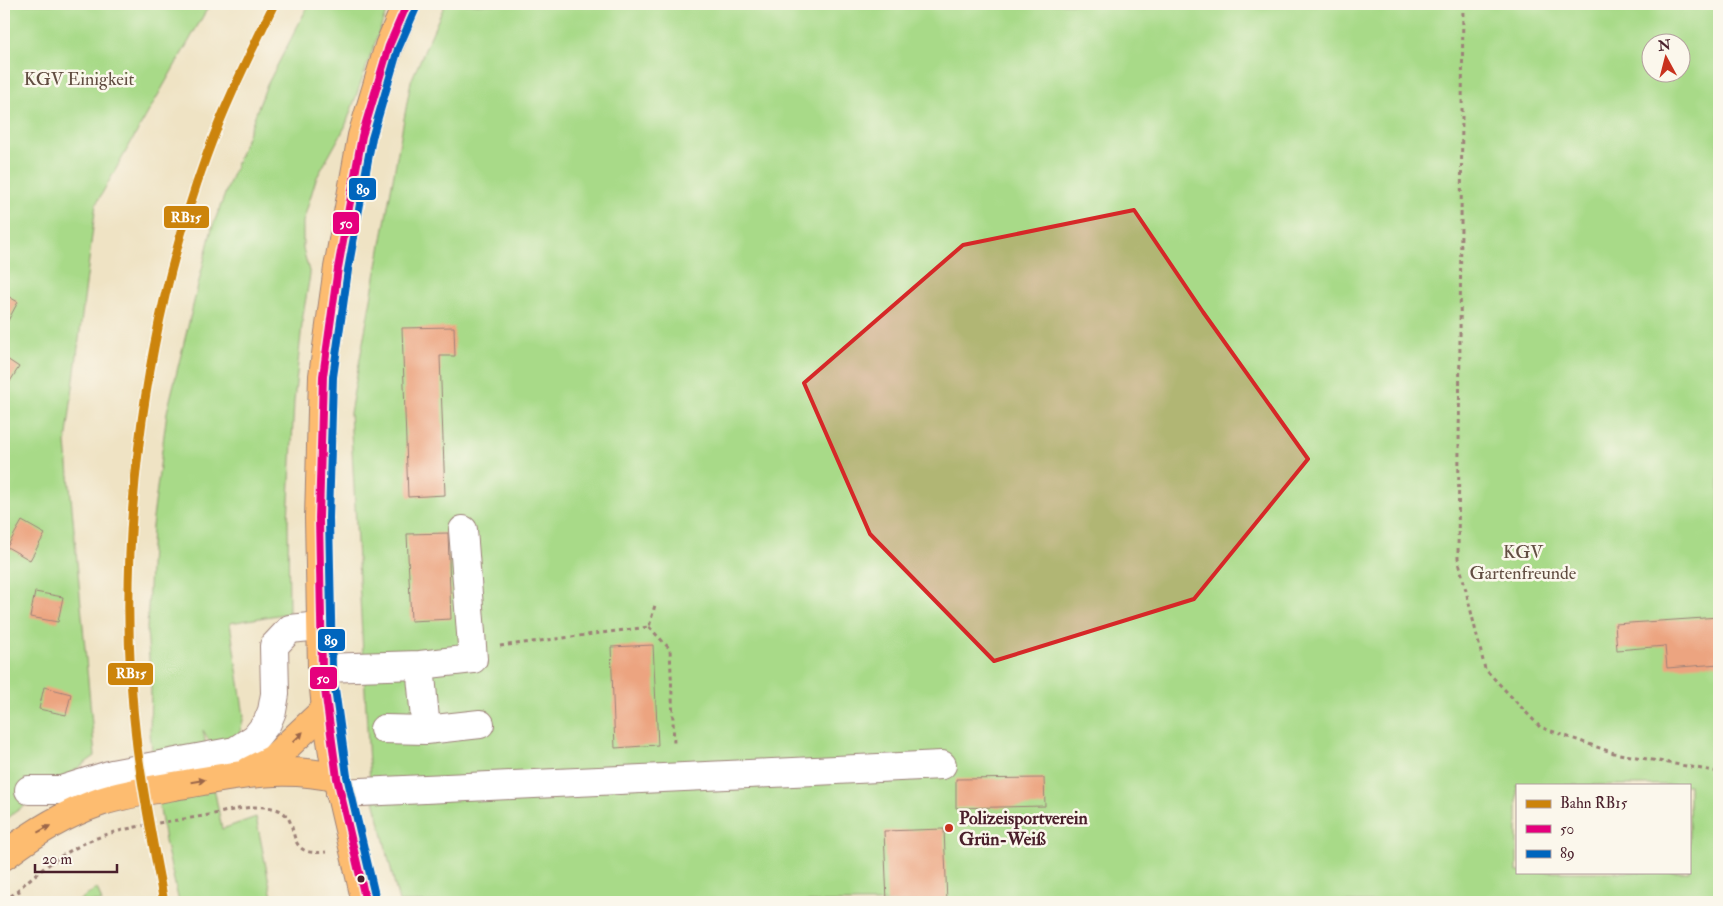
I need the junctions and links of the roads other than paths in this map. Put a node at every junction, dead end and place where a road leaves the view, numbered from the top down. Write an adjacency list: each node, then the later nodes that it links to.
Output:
1 (407, 4): 3 (main road)
2 (463, 530): 4 (lane)
3 (320, 626): 5 (main road); 13 (lane)
4 (420, 664): 5 (lane); 9 (lane)
5 (322, 668): 6 (main road)
6 (326, 709): 11 (main road, one-way to 6); 12 (main road)
7 (480, 724): 9 (lane)
8 (384, 729): 9 (lane)
9 (426, 730)
10 (942, 765): 12 (lane)
11 (243, 774): 12 (main road); 14 (main road, one-way to 11)
12 (338, 785): 15 (main road)
13 (29, 790)
14 (4, 856)
15 (366, 902)

